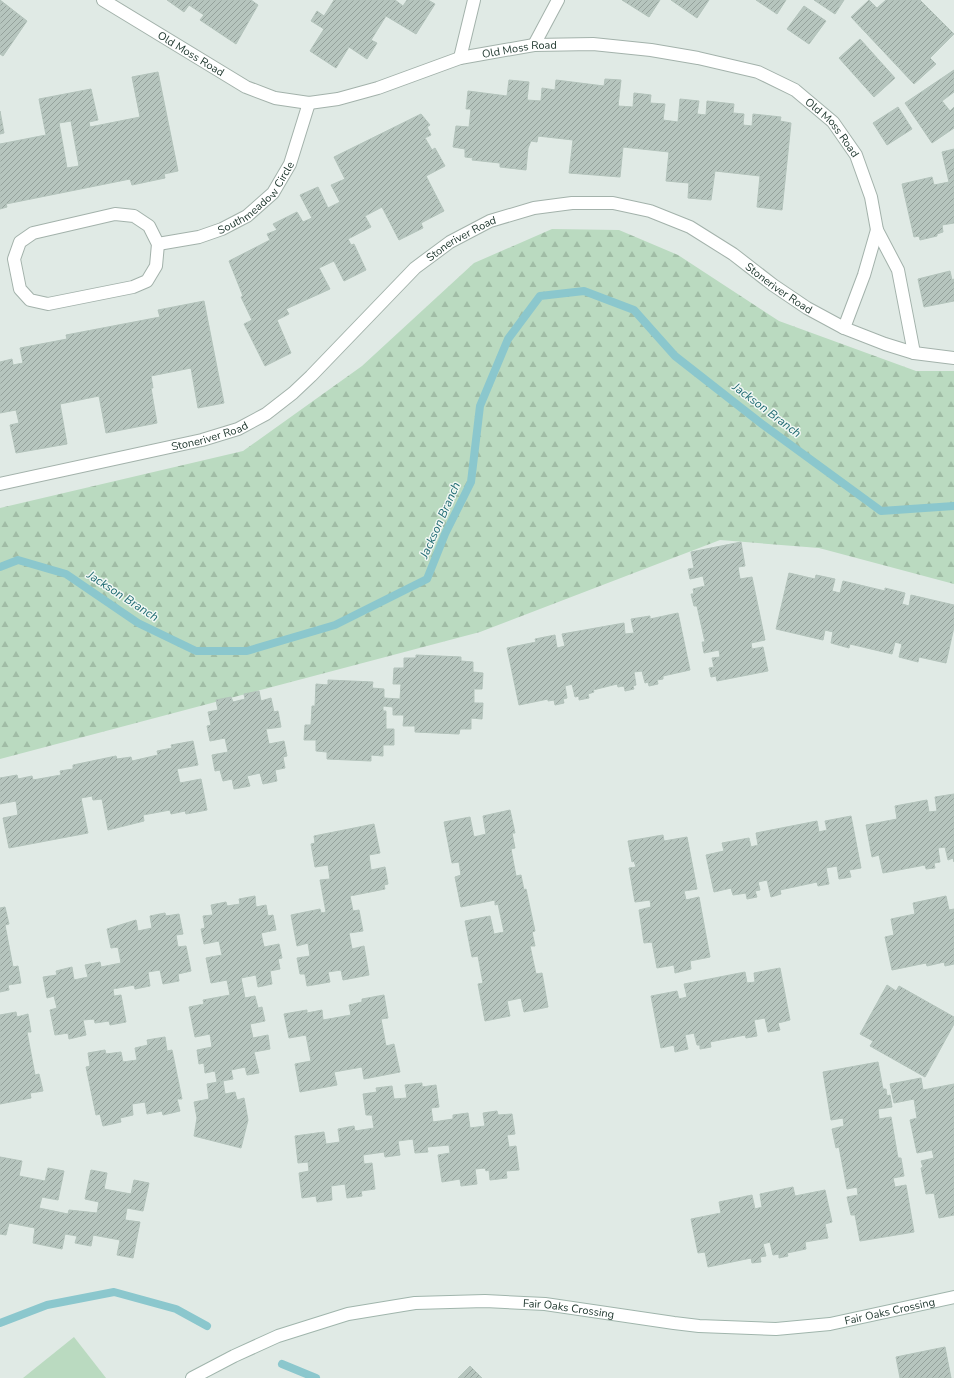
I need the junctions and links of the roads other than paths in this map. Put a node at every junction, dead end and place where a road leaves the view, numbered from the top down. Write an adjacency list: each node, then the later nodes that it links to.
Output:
1 (103, 0): 6 (street, Old Moss Road)
2 (474, 0): 5 (street)
3 (558, 0): 4 (street)
4 (534, 45): 5 (street, Old Moss Road); 7 (street, Old Moss Road)
5 (460, 58): 6 (street, Old Moss Road)
6 (309, 103): 8 (street, Southmeadow Circle)
7 (877, 230): 9 (street, Old Moss Road); 10 (street, Old Moss Road)
8 (158, 244): 8 (street)
9 (844, 328): 10 (street, Stoneriver Road); 12 (street, Stoneriver Road)
10 (914, 353): 11 (street, Stoneriver Road)
11 (954, 358)
12 (0, 484)
13 (954, 1297): 14 (street, Fair Oaks Crossing)
14 (192, 1378)

